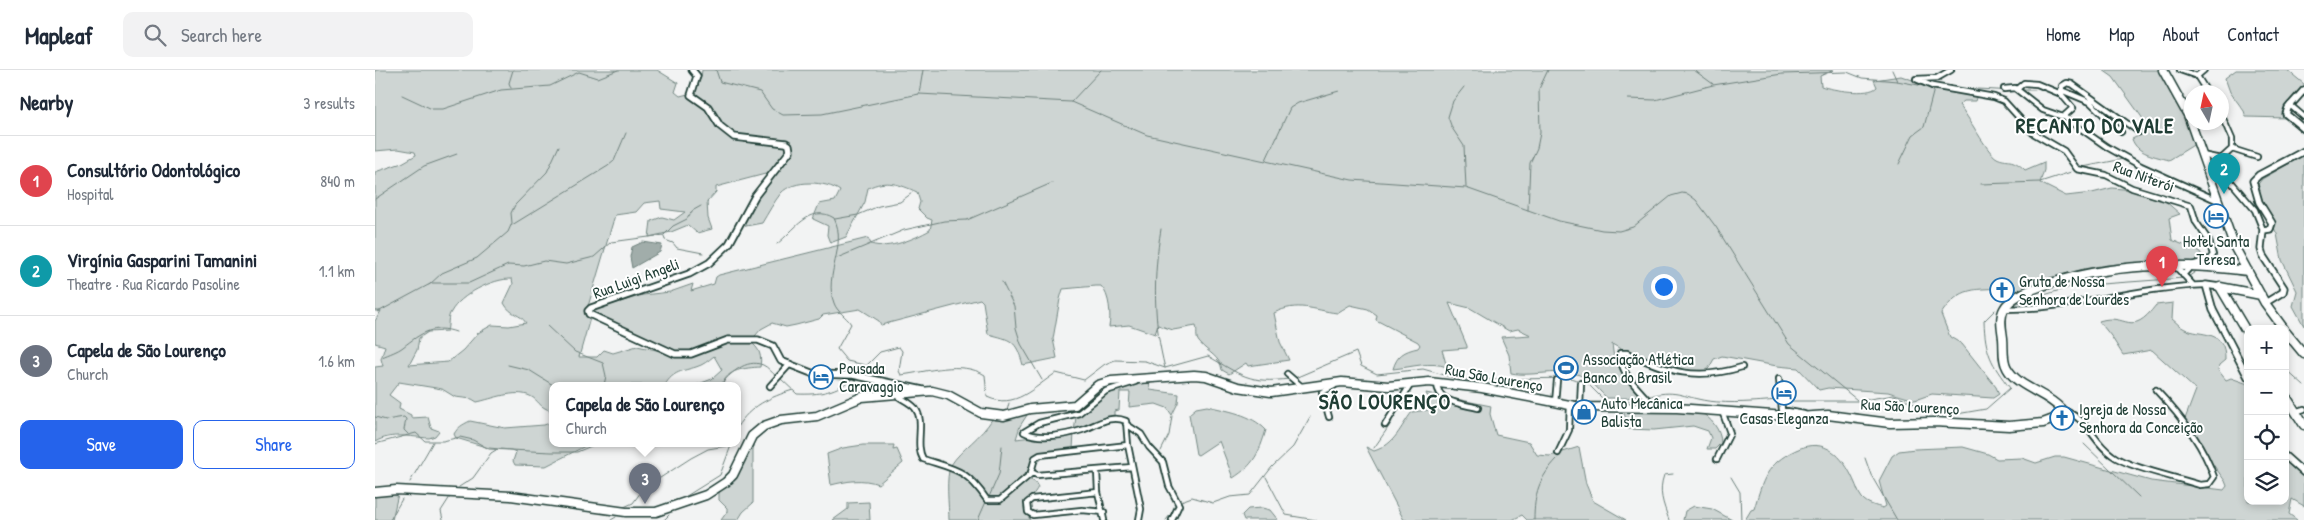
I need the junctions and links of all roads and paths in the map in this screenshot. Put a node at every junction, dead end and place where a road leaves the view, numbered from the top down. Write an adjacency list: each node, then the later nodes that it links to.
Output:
1 (692, 70): 42 (street, Rua Luigi Angeli)
2 (1951, 70): 29 (street, Rua Niterói)
3 (2163, 70): 12 (main road)
4 (2180, 70): 6 (street)
5 (2204, 70): 6 (street)
6 (2197, 76): 7 (street)
7 (2203, 85)
8 (2004, 89): 9 (street)
9 (2017, 89): 11 (street); 14 (street)
10 (2304, 90): 13 (street)
11 (2061, 92): 14 (street); 19 (street); 20 (street)
12 (2184, 105)
13 (2290, 105): 15 (street); 16 (street)
14 (2064, 117): 26 (street)
15 (2304, 117)
16 (2304, 129)
17 (2194, 130): 23 (main road)
18 (2228, 130): 21 (street)
19 (2121, 132)
20 (2139, 132)
21 (2232, 149): 24 (street); 25 (street)
22 (2304, 151): 27 (street)
23 (2202, 155): 25 (street); 26 (main road); 30 (main road)
24 (2257, 157)
25 (2211, 158): 27 (street)
26 (2214, 199): 30 (main road)
27 (2263, 230): 36 (street)
28 (2173, 264): 29 (main road); 31 (street); 37 (main road)
29 (2192, 265): 30 (main road); 31 (street)
30 (2248, 271): 35 (main road)
31 (2185, 277): 32 (street)
32 (2192, 284): 33 (street); 37 (street)
33 (2206, 285): 34 (street); 44 (street)
34 (2220, 287): 35 (main road); 39 (main road)
35 (2261, 295): 36 (main road)
36 (2265, 304): 38 (main road)
37 (2003, 309): 64 (main road)
38 (2281, 325)
39 (2244, 327)
40 (2289, 335): 41 (main road)
41 (2304, 354)
42 (790, 364): 53 (street); 55 (street, Rua Luigi Angeli)
43 (1742, 367): 63 (street)
44 (2245, 370)
45 (1291, 377): 54 (street)
46 (1148, 378): 54 (main road, Rua São Lourenço); 55 (main road, Rua São Lourenço); 69 (street)
47 (1779, 379): 67 (street)
48 (1557, 380): 59 (street)
49 (1342, 382): 50 (main road, Rua São Lourenço); 54 (main road, Rua São Lourenço); 68 (street)
50 (1412, 382): 51 (main road, Rua São Lourenço); 70 (street)
51 (1437, 383): 59 (main road, Rua São Lourenço); 62 (street)
52 (1581, 383): 61 (street)
53 (770, 386)
54 (1303, 388)
55 (923, 390): 57 (main road, Rua São Lourenço)
56 (2156, 390): 64 (street)
57 (894, 393): 78 (street); 80 (main road, Rua São Lourenço)
58 (2289, 399): 66 (main road)
59 (1555, 403): 60 (main road, Rua São Lourenço)
60 (1570, 406): 61 (main road, Rua São Lourenço); 73 (street)
61 (1580, 407): 63 (main road, Rua São Lourenço)
62 (1478, 408)
63 (1655, 408): 65 (main road, Rua São Lourenço)
64 (2061, 409): 67 (main road, Rua São Lourenço)
65 (1722, 411): 67 (main road, Rua São Lourenço); 74 (street)
66 (2300, 411): 71 (main road)
67 (1819, 415)
68 (1329, 417)
69 (1127, 424): 72 (street); 85 (street)
70 (1385, 425)
71 (2304, 425)
72 (1128, 445): 76 (street); 78 (street)
73 (1558, 453)
74 (1717, 459)
75 (2289, 460): 79 (street)
76 (1133, 467): 77 (street); 84 (street)
77 (1097, 471): 78 (street); 81 (street)
78 (1032, 473)
79 (2304, 473)
80 (375, 492)
81 (1098, 492): 82 (street); 82 (street)
82 (1104, 512): 83 (street)
83 (1104, 520)
84 (1139, 520)
85 (1172, 520)

